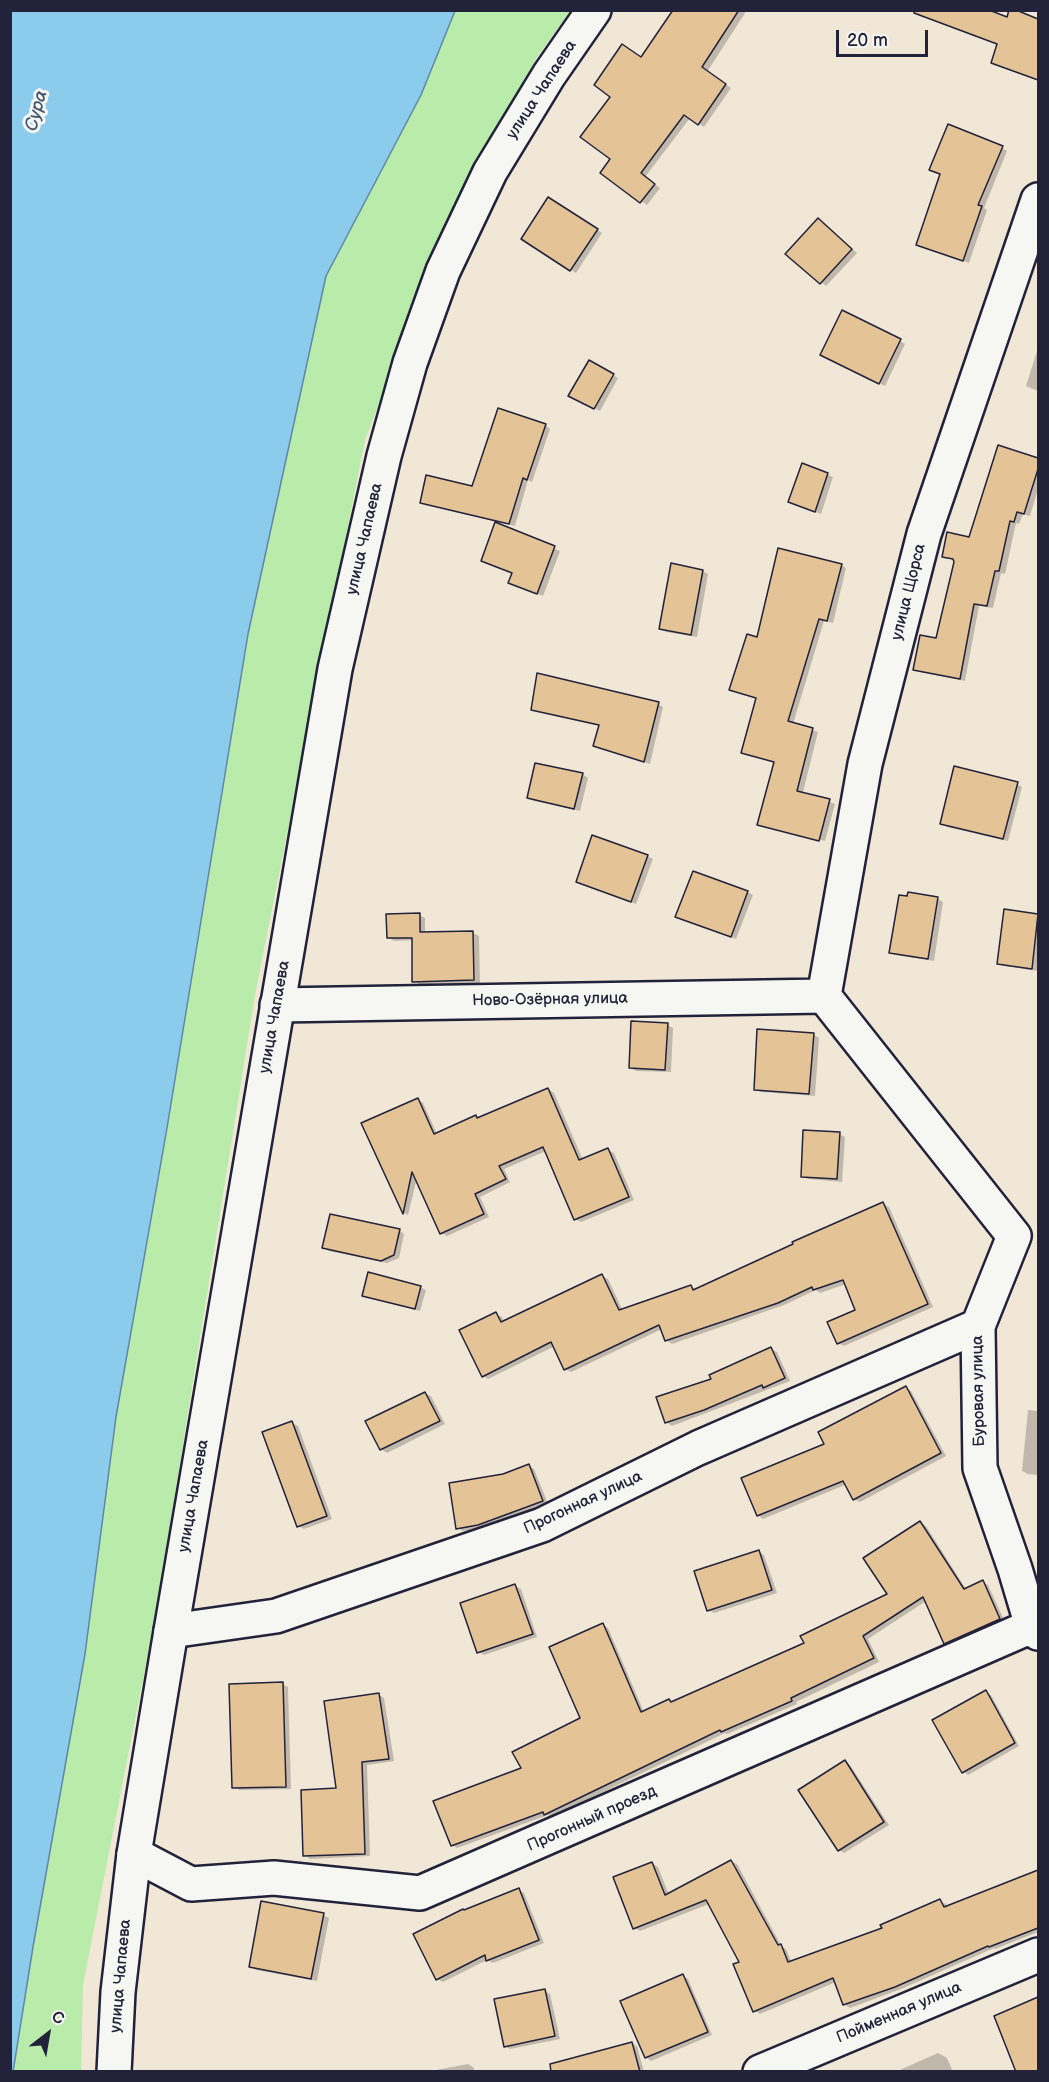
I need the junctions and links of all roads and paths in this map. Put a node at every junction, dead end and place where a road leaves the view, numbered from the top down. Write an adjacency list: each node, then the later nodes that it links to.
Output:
1 (594, 10): 4 (street, улица Чапаева)
2 (1038, 200): 3 (street, улица Щорса)
3 (824, 996): 4 (street, Ново-Озёрная улица); 5 (street, Буровая улица)
4 (277, 1005): 8 (street, улица Чапаева)
5 (1026, 1231): 6 (street, Буровая улица)
6 (978, 1326): 7 (street, Буровая улица); 8 (street, Прогонная улица)
7 (1035, 1630): 9 (street, Прогонный проезд)
8 (171, 1631): 9 (street, улица Чапаева)
9 (134, 1854): 11 (street, улица Чапаева)
10 (1038, 1955): 12 (street, Пойменная улица)
11 (114, 2072)
12 (760, 2072)

